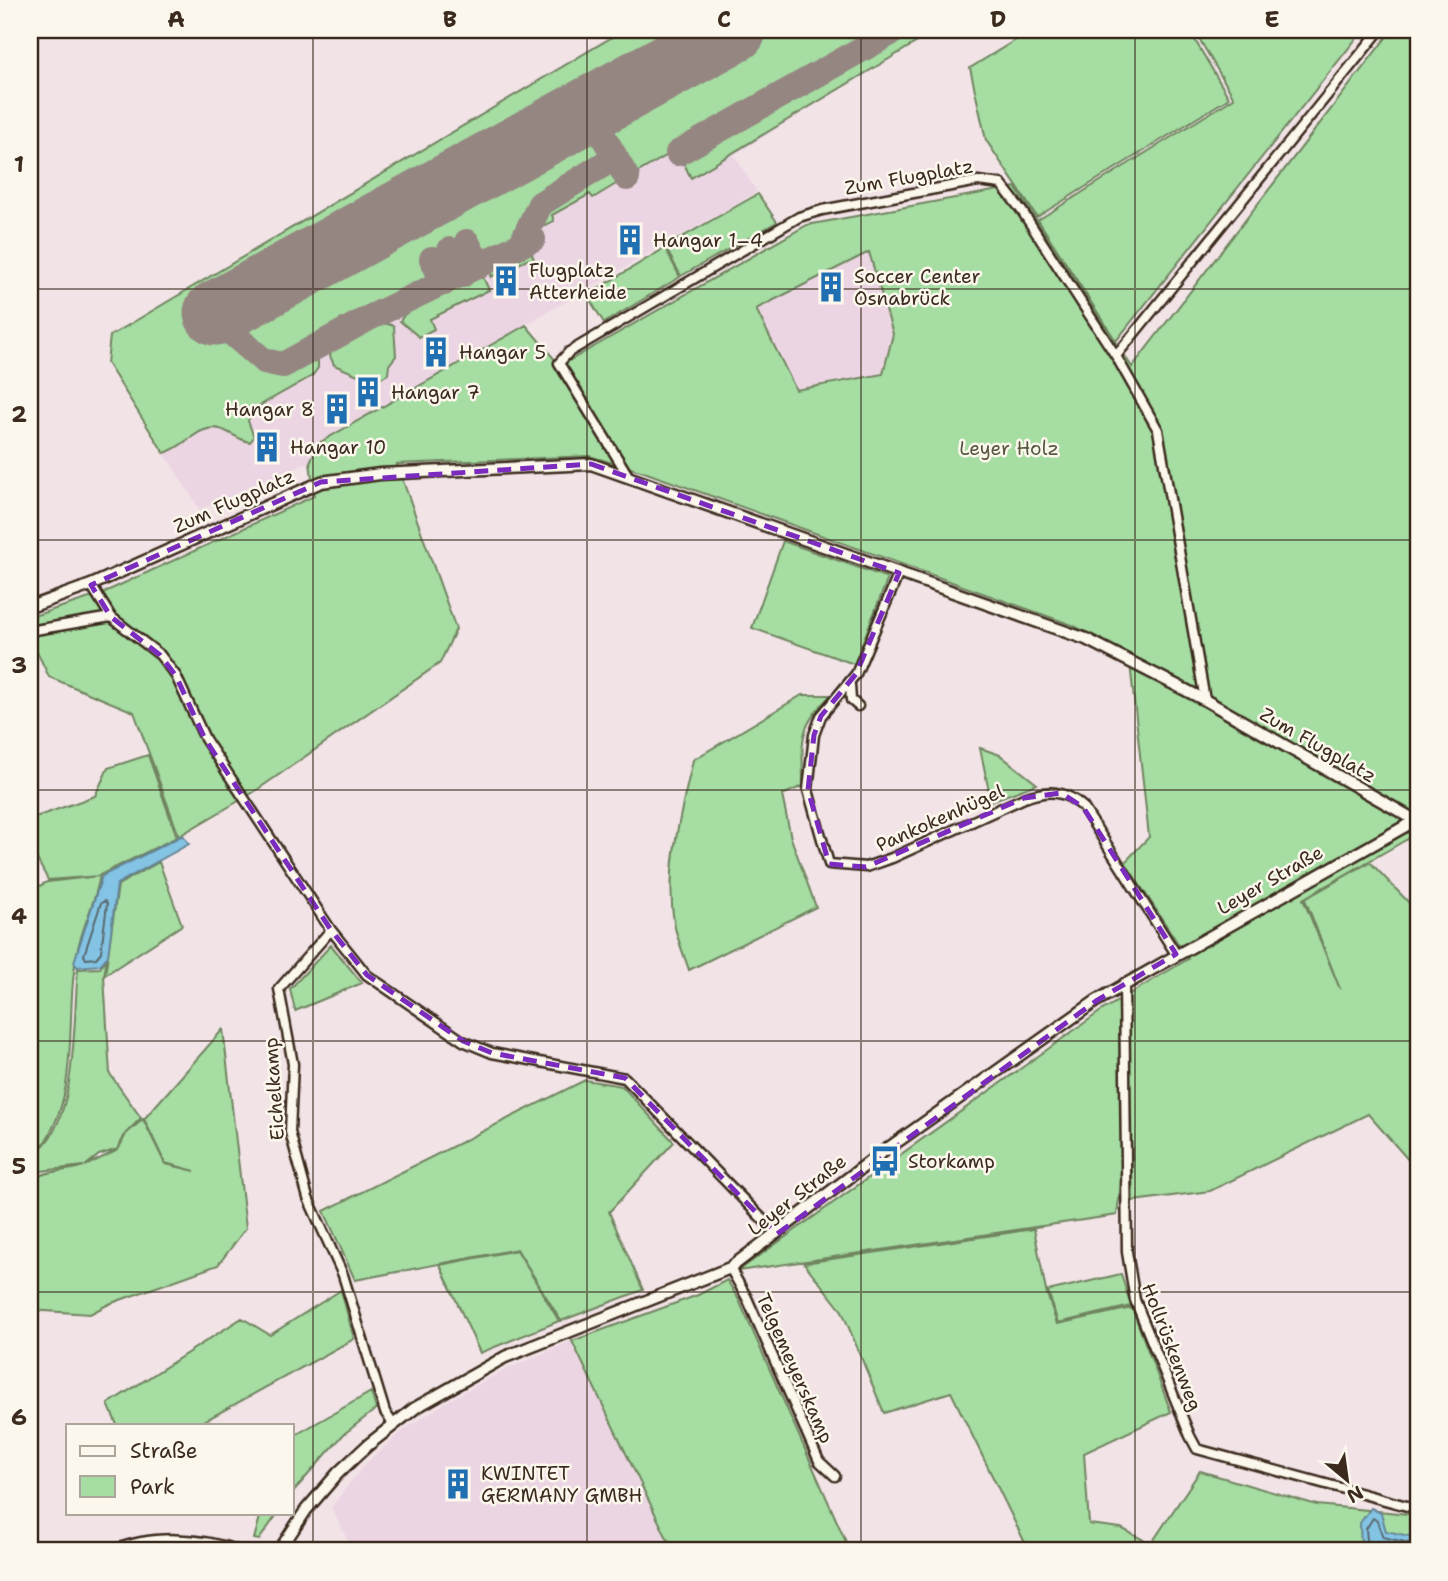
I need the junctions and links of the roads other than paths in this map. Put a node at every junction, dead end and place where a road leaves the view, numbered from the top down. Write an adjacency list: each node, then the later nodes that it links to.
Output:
1 (1380, 30): 2 (street)
2 (1116, 356): 3 (street, Zum Flugplatz); 10 (street, Zum Flugplatz)
3 (629, 477): 4 (street, Zum Flugplatz); 5 (street, Zum Flugplatz)
4 (899, 573): 9 (street, Pankokenhügel); 10 (street, Zum Flugplatz)
5 (91, 585): 6 (street, Zum Flugplatz); 7 (street)
6 (30, 607)
7 (111, 617): 8 (street); 13 (street)
8 (30, 627)
9 (851, 682): 11 (street); 14 (street, Pankokenhügel)
10 (1205, 700): 12 (street, Zum Flugplatz)
11 (858, 706)
12 (1417, 820): 14 (street, Leyer Straße)
13 (331, 930): 16 (street); 18 (street, Eichelkamp)
14 (1176, 954): 15 (street, Leyer Straße)
15 (1124, 983): 16 (street, Leyer Straße); 20 (street, Hollrüskenweg)
16 (777, 1234): 17 (street, Leyer Straße)
17 (730, 1268): 18 (street, Leyer Straße); 19 (street, Telgemeyerskamp)
18 (393, 1424): 23 (street, Leyer Straße)
19 (835, 1476)
20 (1418, 1509)
21 (113, 1551): 22 (street)
22 (240, 1551)
23 (279, 1551)

